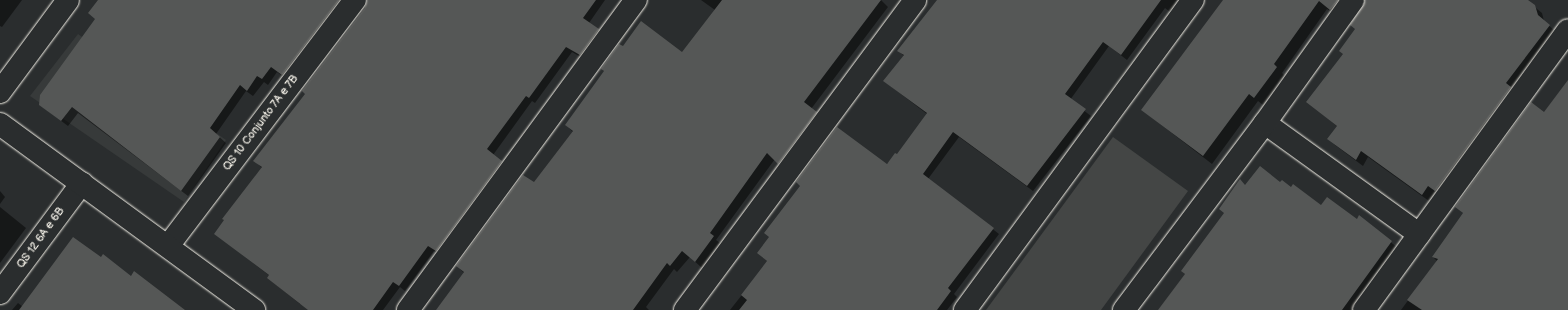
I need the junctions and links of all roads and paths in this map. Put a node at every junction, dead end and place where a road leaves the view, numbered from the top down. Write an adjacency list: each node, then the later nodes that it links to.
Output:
1 (68, 0): 8 (street)
2 (354, 0): 13 (street, QS 10 Conjunto 7A e 7B)
3 (636, 0): 16 (street)
4 (915, 0): 17 (street)
5 (1193, 0): 18 (street)
6 (1353, 0): 9 (street)
7 (1568, 30): 12 (street)
8 (0, 92)
9 (1265, 123): 12 (street); 19 (street)
10 (0, 124): 11 (street)
11 (82, 183): 13 (street); 14 (street, QS 12 6A e 6B)
12 (1419, 234): 20 (street)
13 (168, 246): 15 (street)
14 (0, 293)
15 (254, 310)
16 (408, 310)
17 (685, 310)
18 (965, 310)
19 (1124, 310)
20 (1364, 310)

